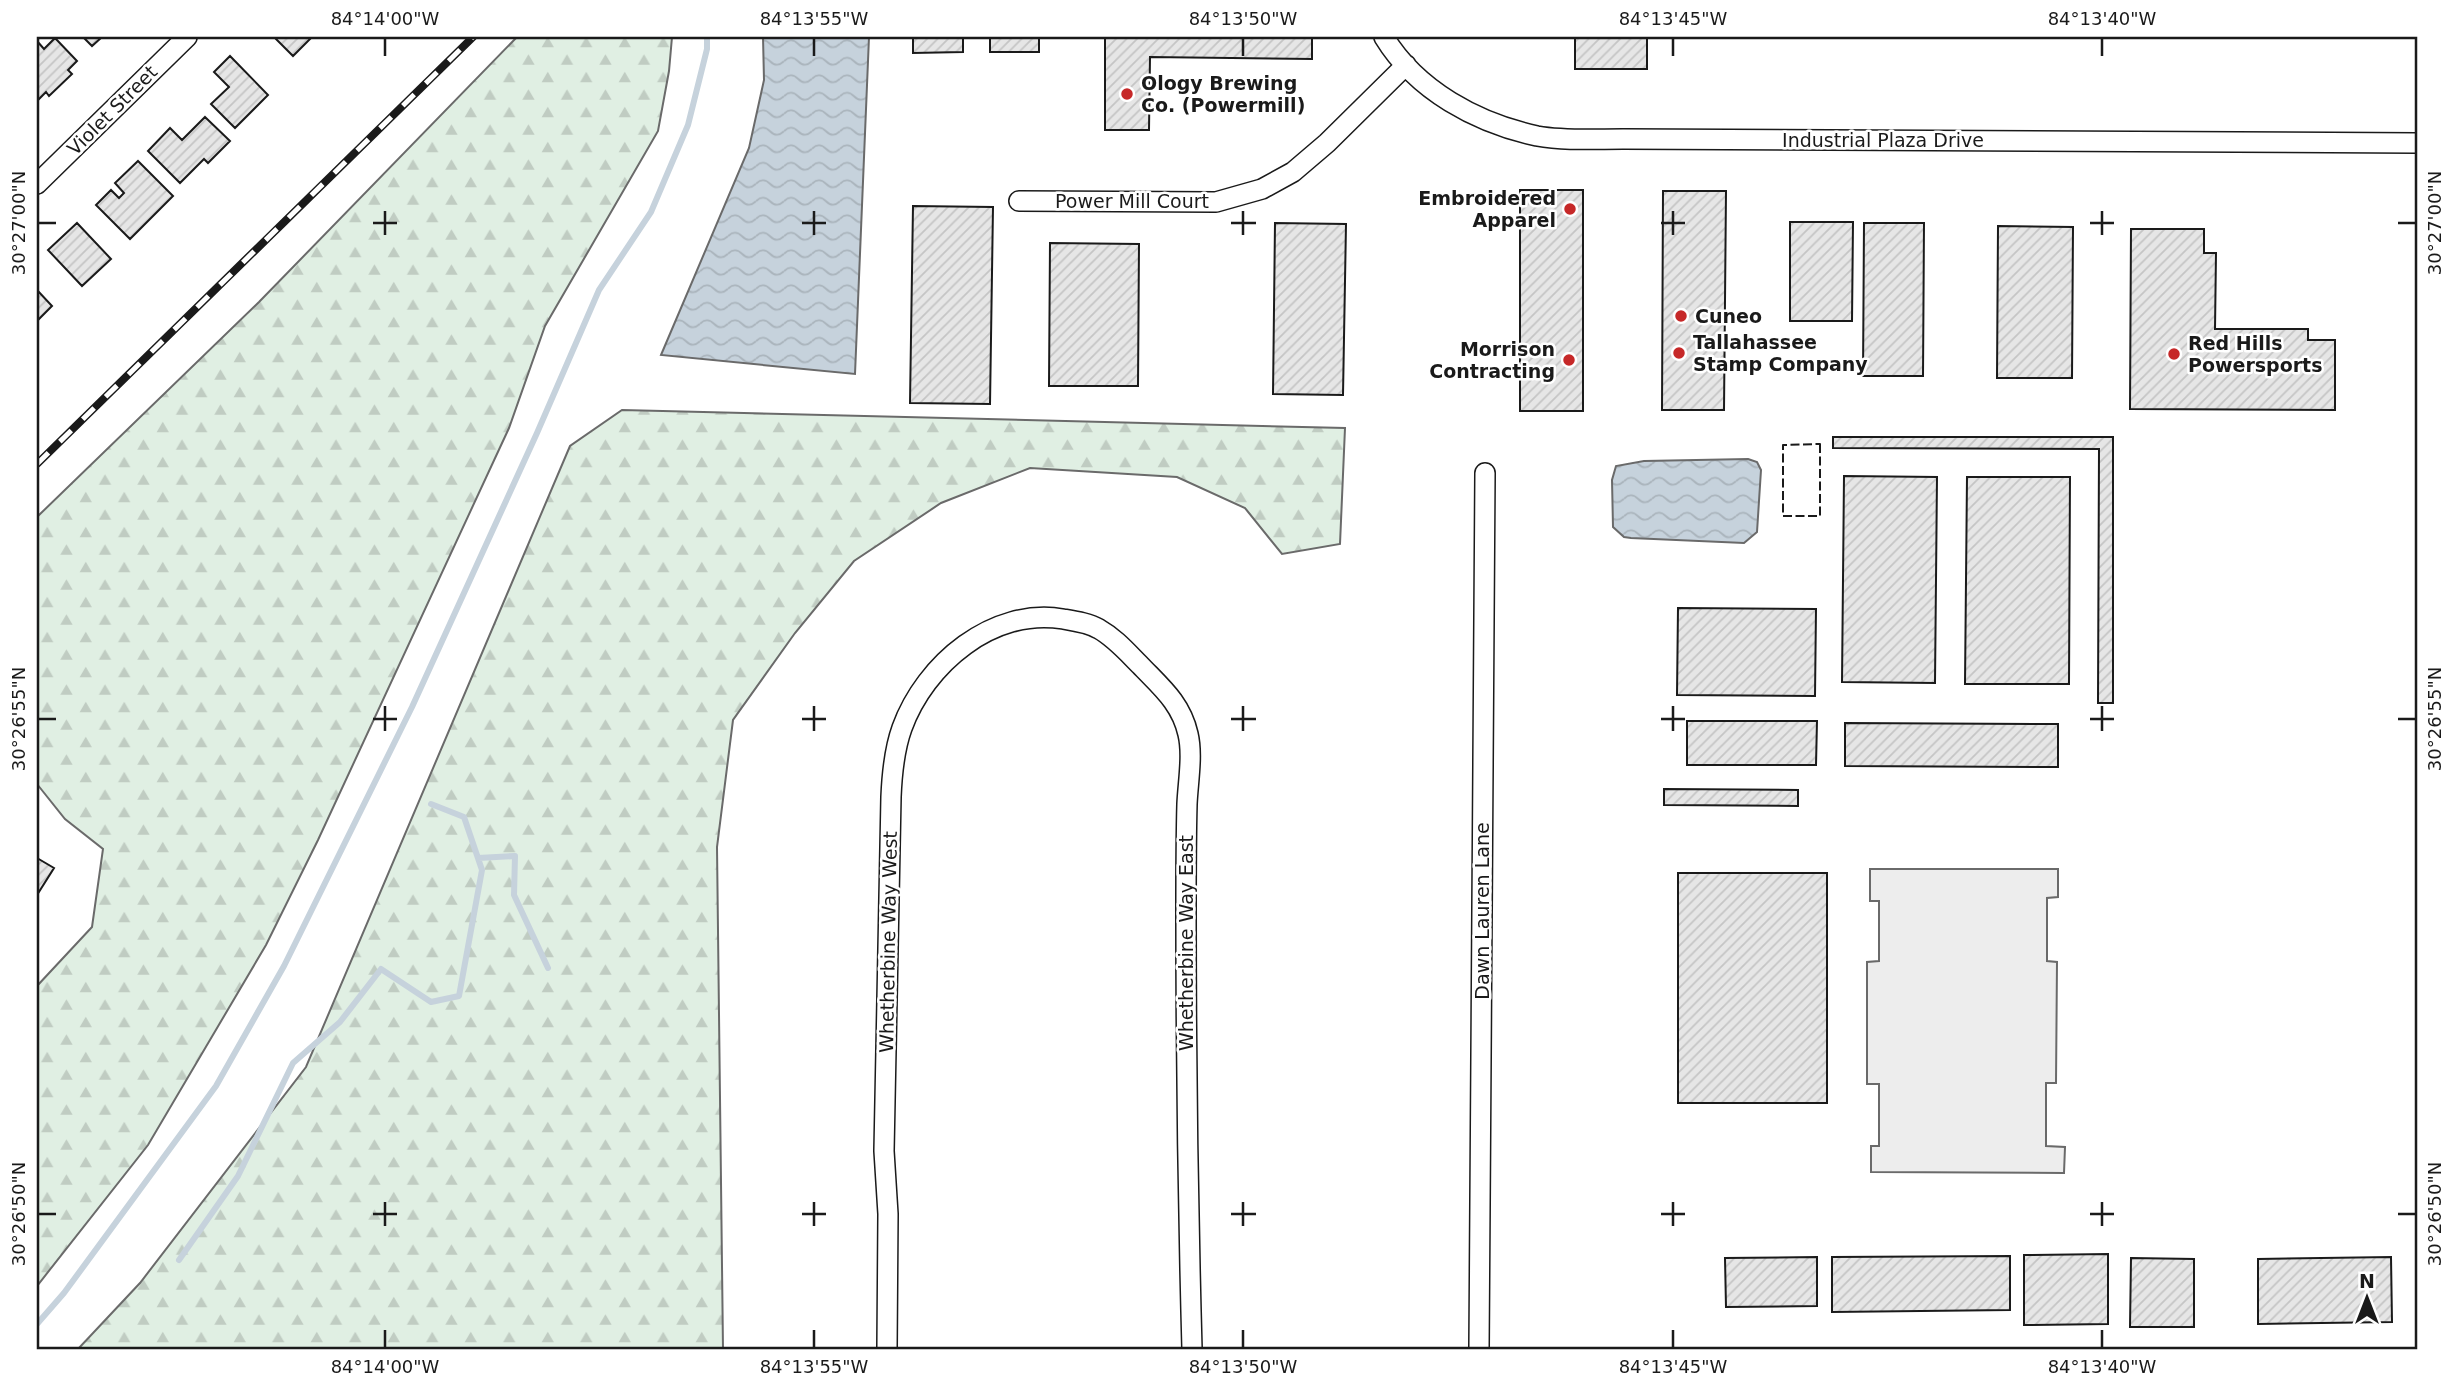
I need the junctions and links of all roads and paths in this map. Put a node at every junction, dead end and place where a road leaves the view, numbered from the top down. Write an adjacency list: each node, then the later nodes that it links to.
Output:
1 (187, 37): 5 (street, Violet Street)
2 (1384, 37): 3 (street, Industrial Plaza Drive)
3 (1406, 65): 4 (street, Industrial Plaza Drive); 6 (street, Power Mill Court)
4 (2417, 143)
5 (37, 184)
6 (1019, 201)
7 (1485, 474): 11 (street, Dawn Lauren Lane)
8 (1045, 616): 9 (street, Whetherbine Way West); 10 (street, Whetherbine Way East)
9 (887, 1349)
10 (1192, 1349)
11 (1479, 1349)

